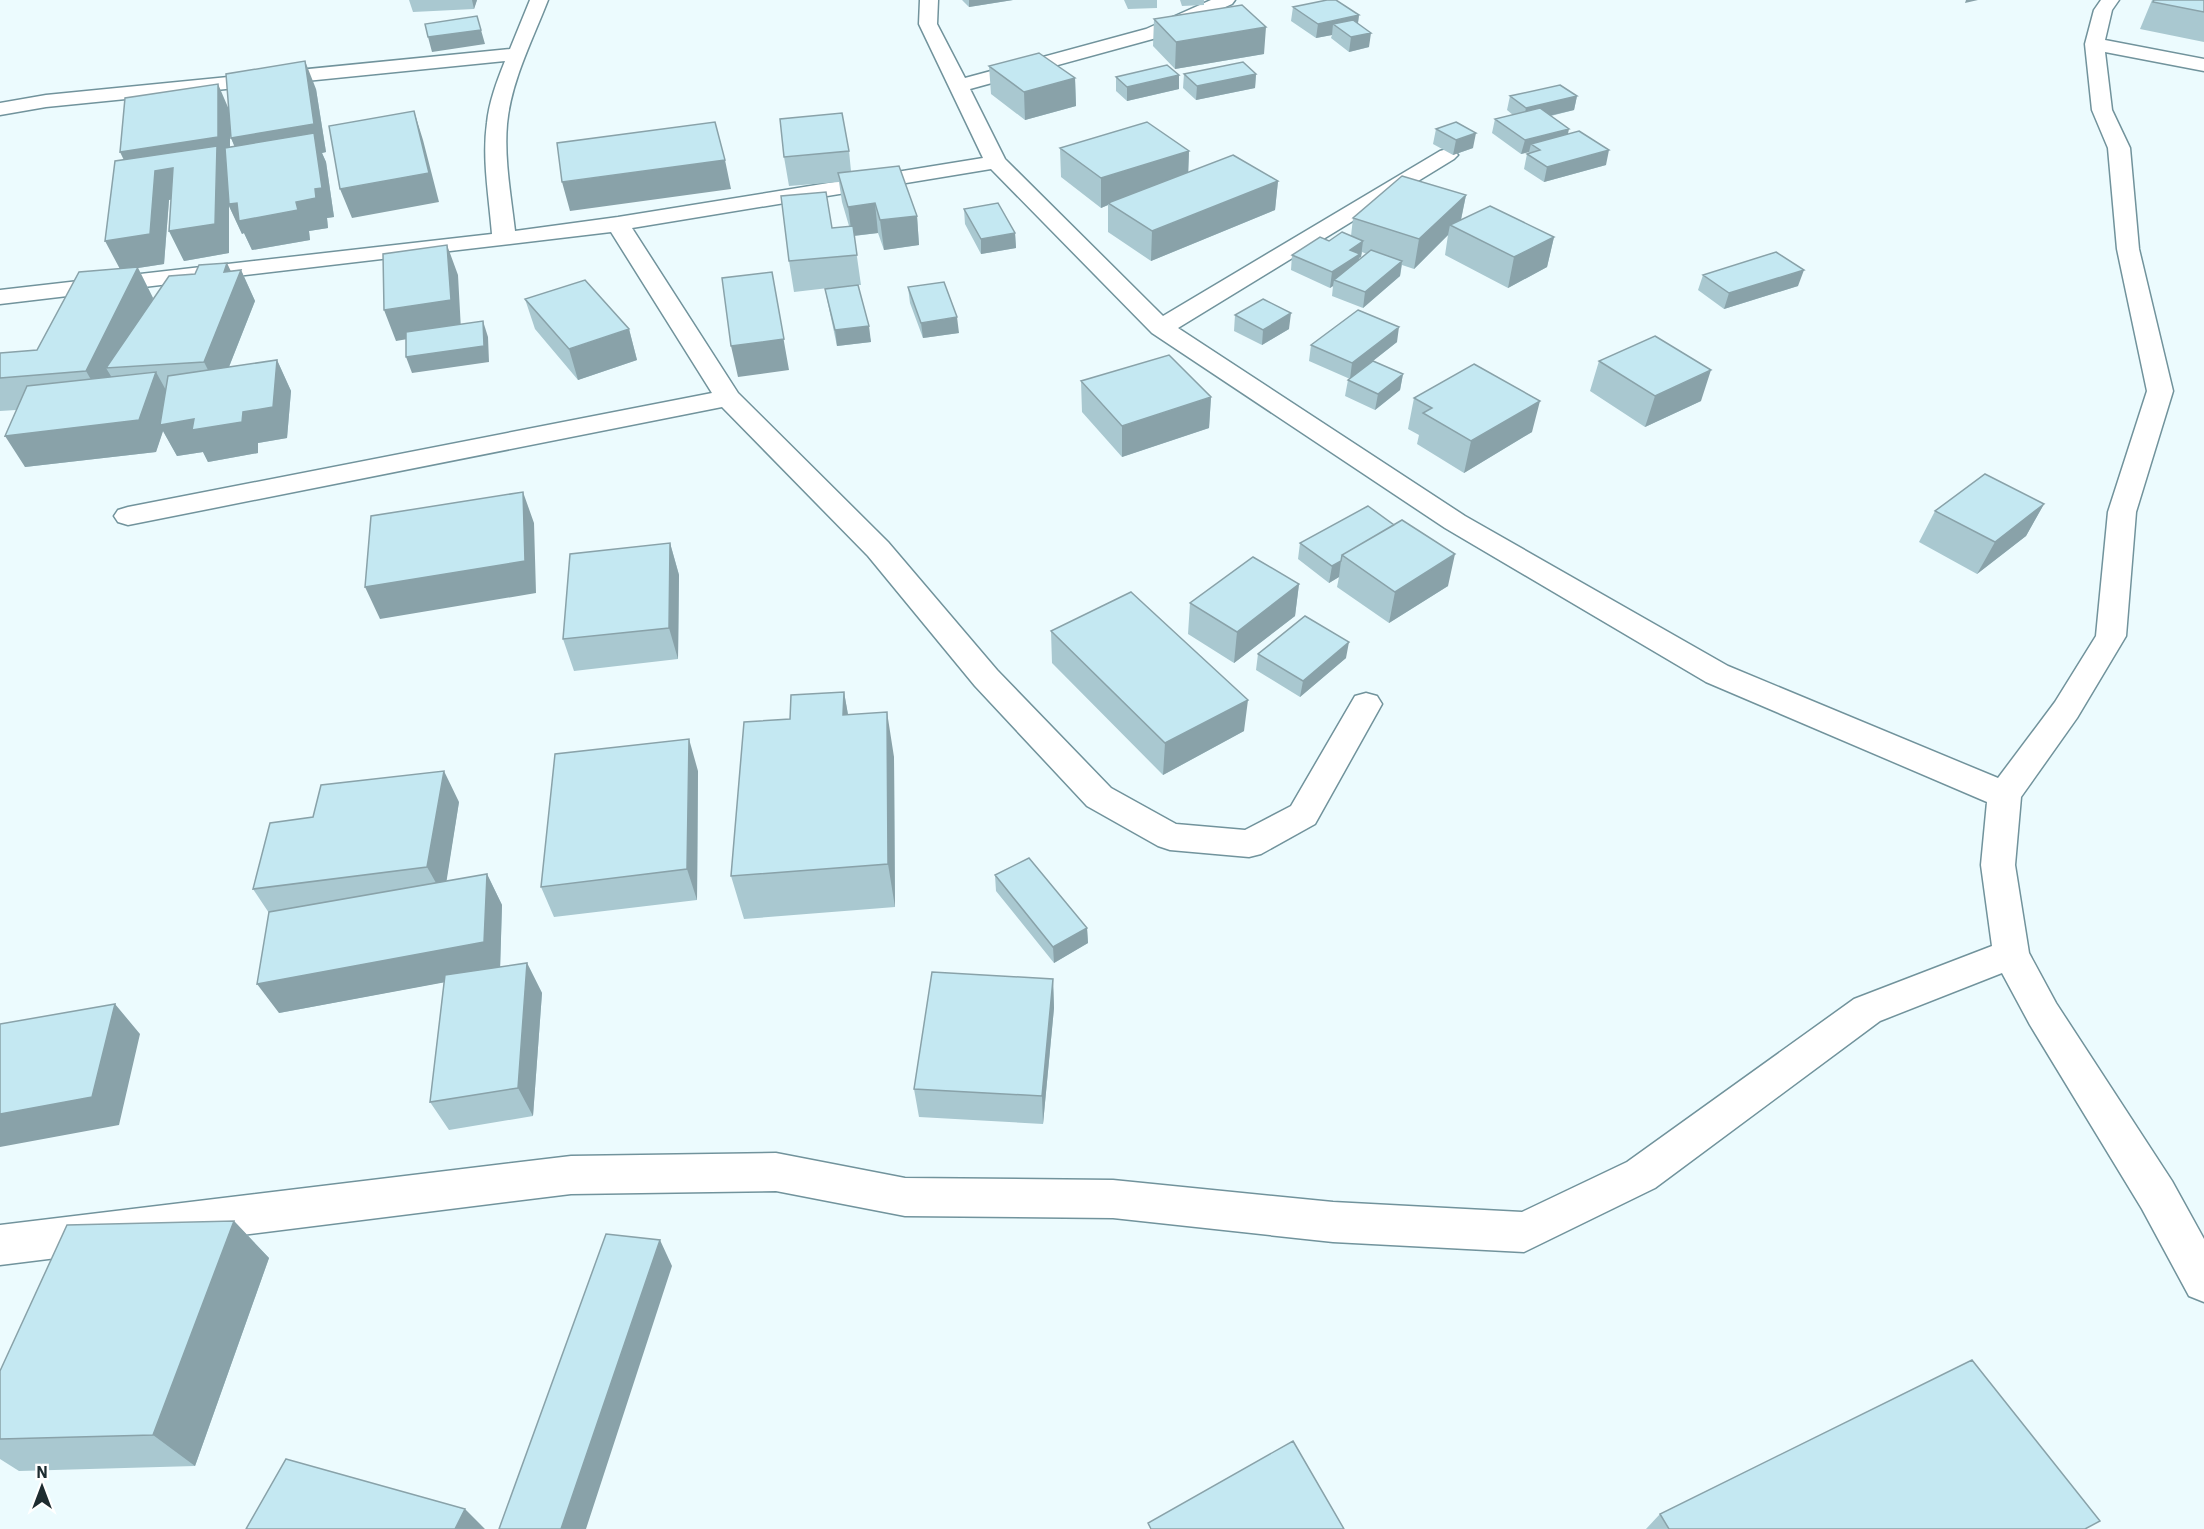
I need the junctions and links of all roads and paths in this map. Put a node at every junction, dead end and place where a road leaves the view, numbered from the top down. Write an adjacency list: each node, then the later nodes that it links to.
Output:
1 (539, 0): 6 (street)
2 (929, 0): 8 (street)
3 (1226, 0): 8 (street)
4 (2100, 4): 5 (street)
5 (2095, 44): 7 (street); 19 (street)
6 (517, 54): 9 (street); 13 (street)
7 (2204, 65)
8 (958, 86): 11 (street)
9 (0, 109)
10 (1447, 155): 15 (street)
11 (996, 162): 12 (street); 15 (street)
12 (618, 224): 13 (street); 16 (street)
13 (504, 239): 14 (street)
14 (0, 297)
15 (1161, 328): 19 (street)
16 (728, 398): 17 (street); 18 (street)
17 (128, 516)
18 (1366, 704)
19 (2004, 795): 20 (street)
20 (2011, 954): 21 (street); 22 (street)
21 (0, 1245)
22 (2204, 1281)

